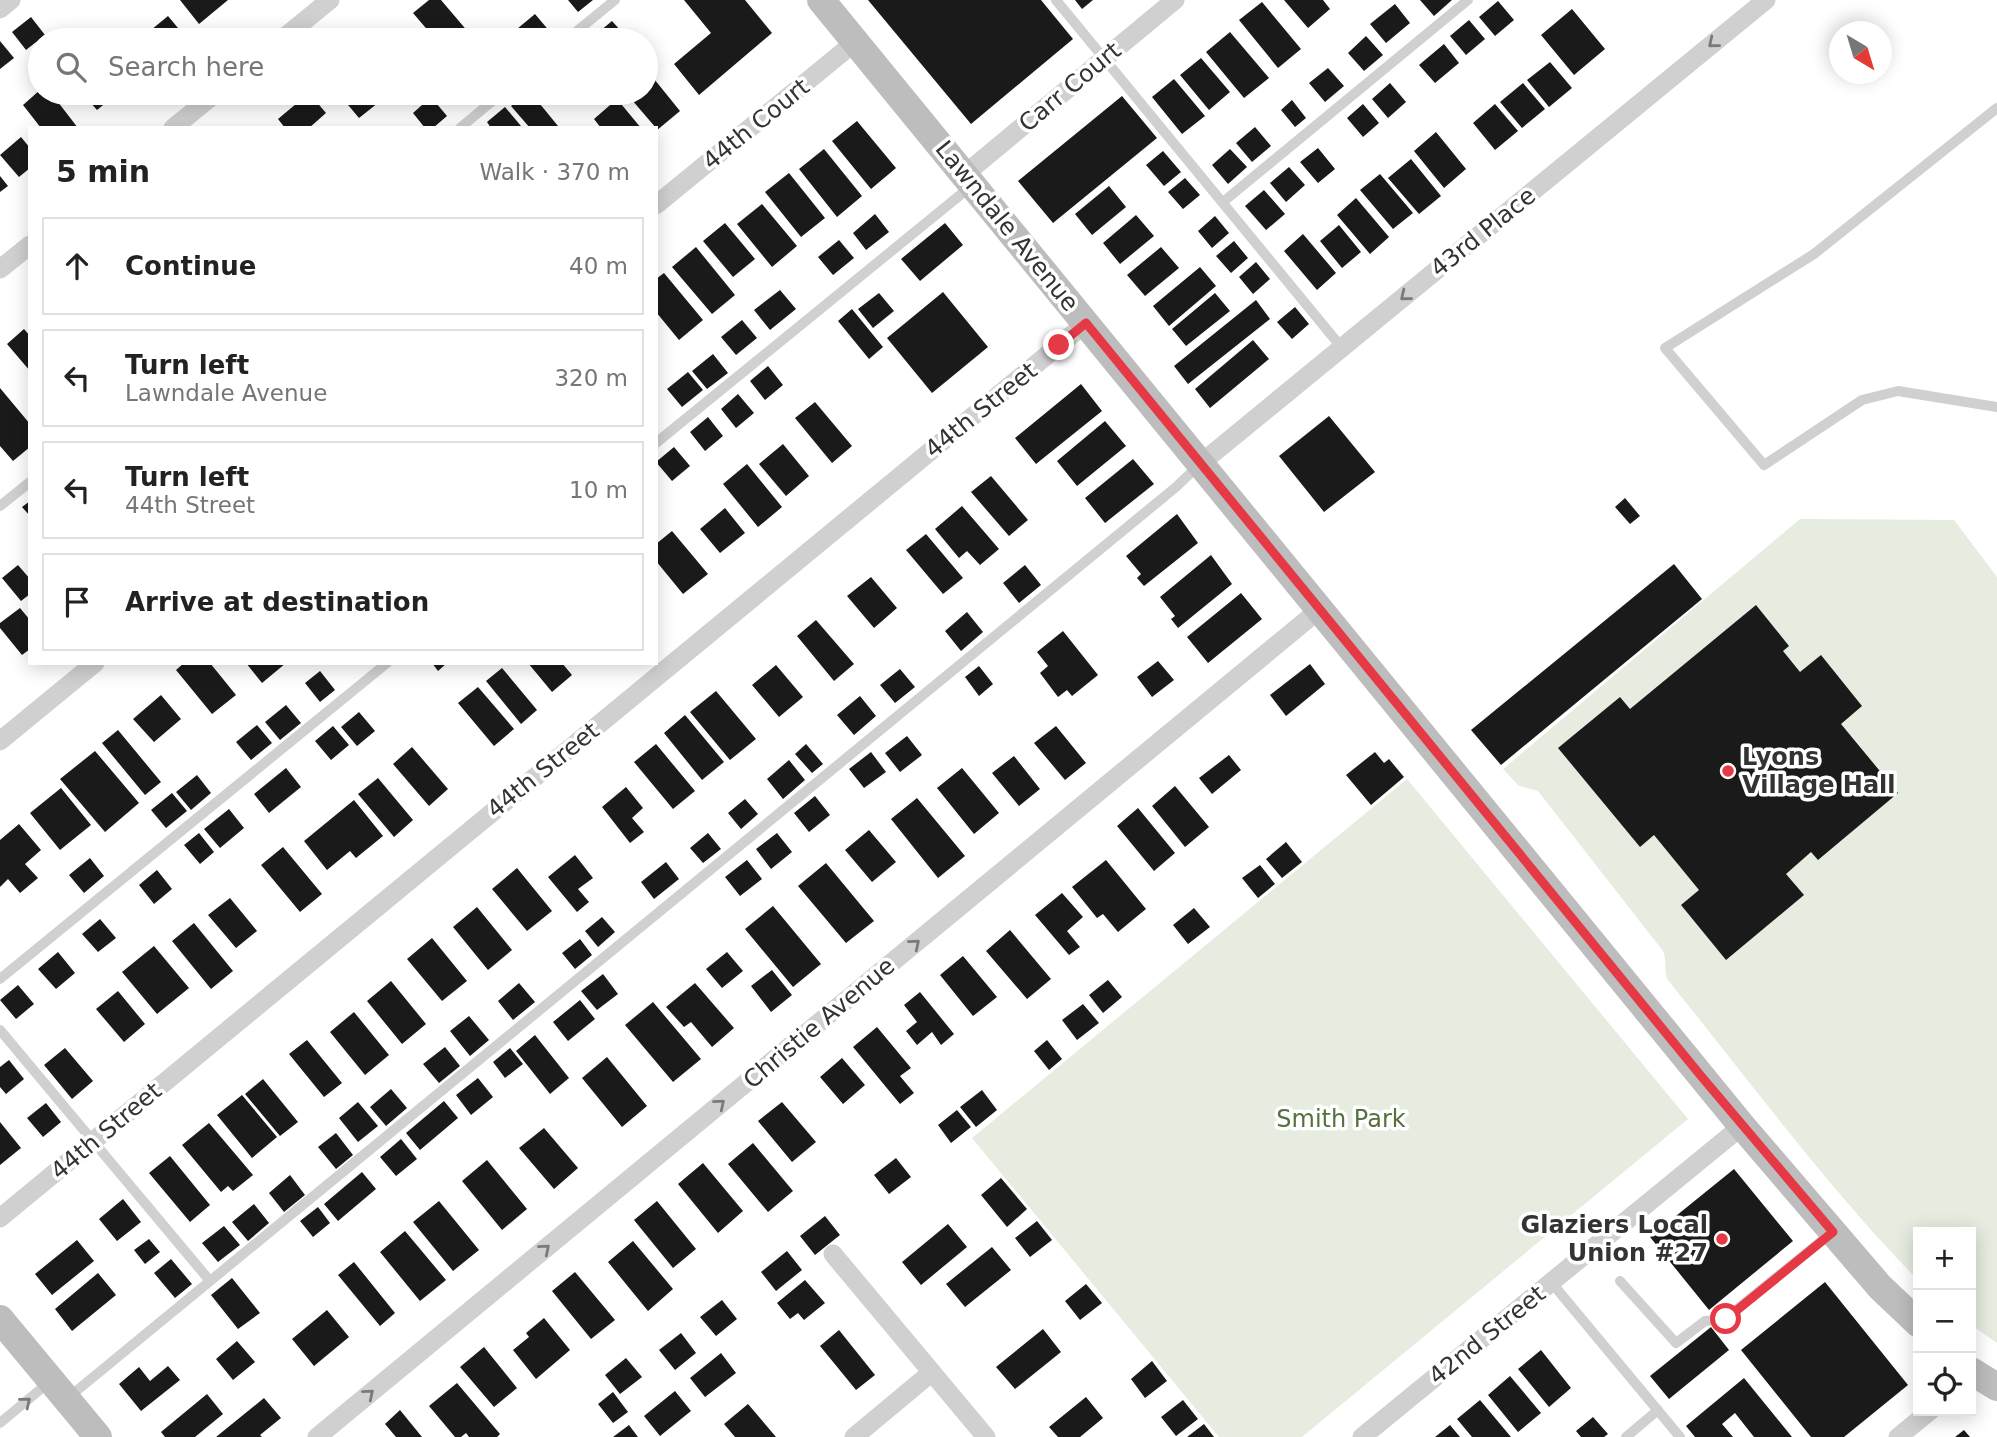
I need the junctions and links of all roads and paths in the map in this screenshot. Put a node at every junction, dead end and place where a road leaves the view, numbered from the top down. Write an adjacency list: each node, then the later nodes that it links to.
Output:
1 (11, 0): 9 (street)
2 (330, 0): 10 (street)
3 (615, 0): 11 (lane)
4 (821, 0): 12 (street, Lawndale Avenue)
5 (1056, 0): 13 (lane)
6 (1175, 0): 13 (street, Carr Court)
7 (1468, 0): 20 (lane)
8 (1766, 0): 25 (street, 43rd Place, one-way to 25)
9 (0, 9)
10 (296, 28)
11 (581, 28)
12 (855, 42): 19 (street, Lawndale Avenue); 21 (street, 44th Court)
13 (1104, 58): 19 (street, Carr Court); 20 (lane)
14 (201, 105): 17 (street)
15 (488, 105): 18 (lane)
16 (1997, 108): 26 (lane)
17 (175, 126)
18 (462, 126)
19 (969, 179): 24 (street, Lawndale Avenue); 27 (lane)
20 (1223, 202): 25 (lane)
21 (658, 203)
22 (28, 247): 23 (street)
23 (0, 269)
24 (1086, 323): 28 (street, Lawndale Avenue); 38 (street, 44th Street)
25 (1342, 348): 28 (street, 43rd Place)
26 (1997, 407)
27 (658, 441)
28 (1200, 464): 31 (street, Lawndale Avenue); 42 (lane)
29 (28, 484): 30 (lane)
30 (0, 506)
31 (1320, 609): 37 (street, Lawndale Avenue); 55 (street, Christie Avenue, one-way to 31)
32 (93, 665): 34 (street)
33 (385, 665): 35 (lane)
34 (0, 741)
35 (0, 979)
36 (0, 1030): 38 (lane)
37 (1742, 1126): 40 (street, Lawndale Avenue); 44 (street, 42nd Street)
38 (93, 1141): 39 (street, 44th Street); 42 (lane)
39 (0, 1218)
40 (1833, 1232): 43 (lane); 45 (street, Lawndale Avenue)
41 (834, 1254): 47 (street)
42 (210, 1281): 49 (lane)
43 (1620, 1281)
44 (1551, 1282): 51 (lane); 58 (street, 42nd Street)
45 (1913, 1317)
46 (0, 1319): 49 (street)
47 (932, 1372): 56 (street); 57 (street)
48 (1978, 1378): 50 (street)
49 (59, 1390): 53 (lane, one-way to 49); 54 (street)
50 (1997, 1401)
51 (1658, 1410): 59 (lane); 60 (lane)
52 (1924, 1416): 61 (street)
53 (0, 1423)
54 (91, 1432)
55 (317, 1437)
56 (854, 1437)
57 (986, 1437)
58 (1362, 1437)
59 (1626, 1437)
60 (1680, 1437)
61 (1898, 1437)

